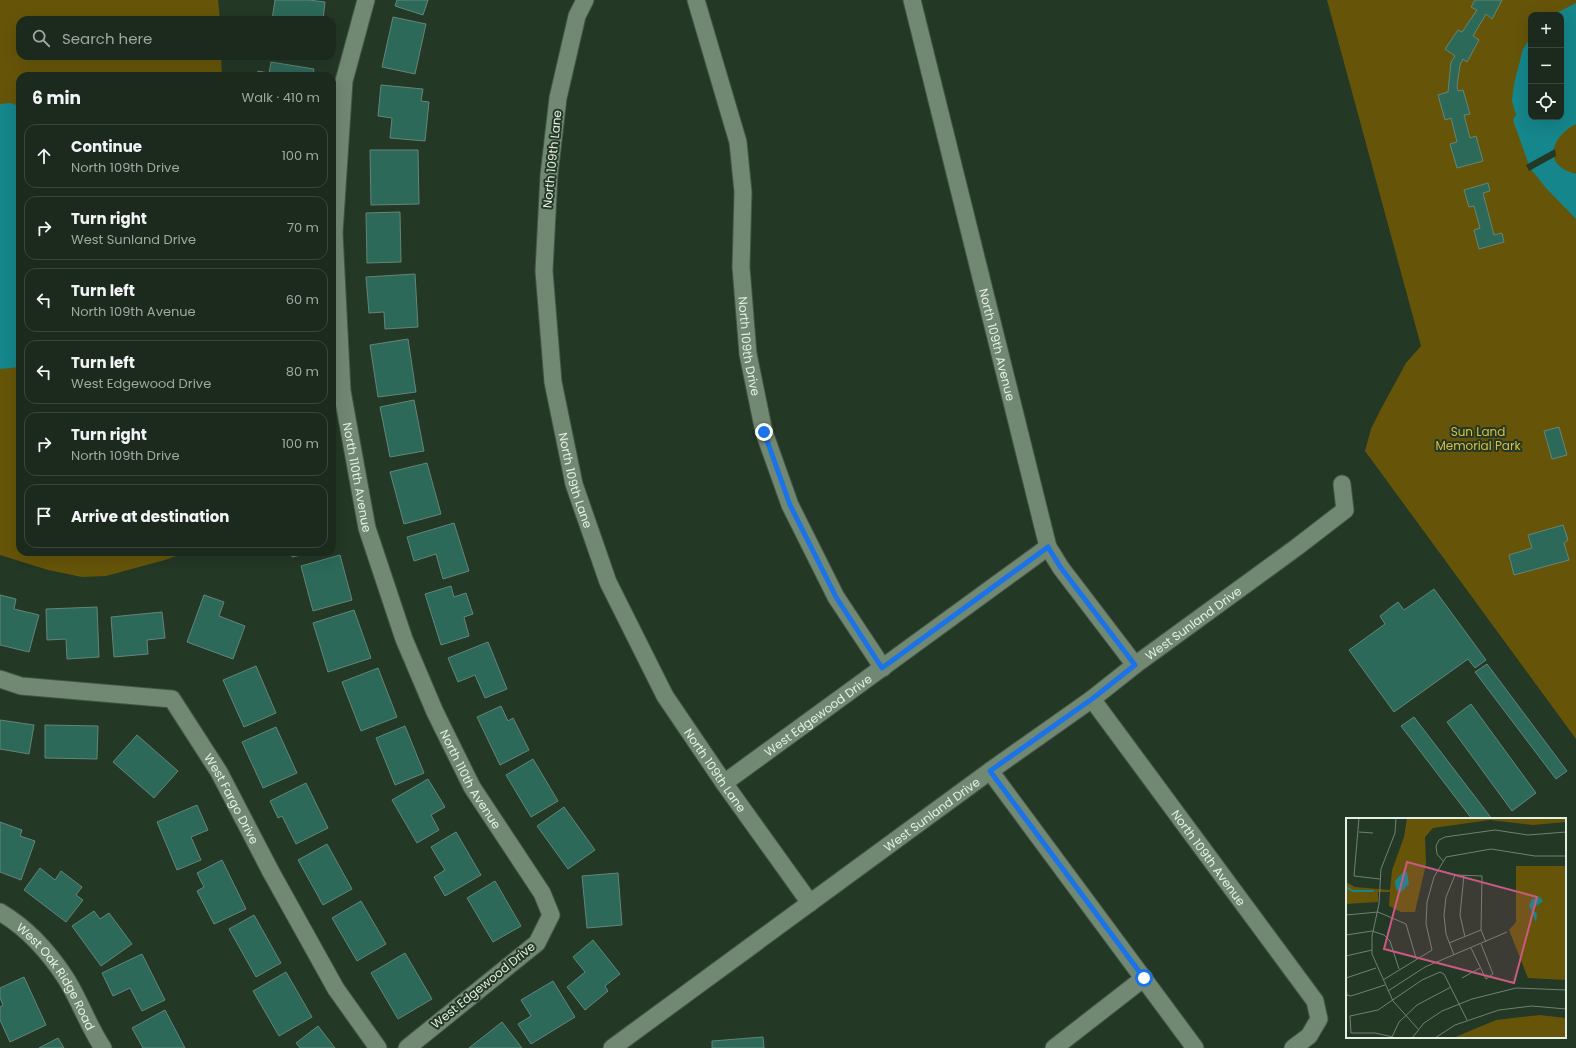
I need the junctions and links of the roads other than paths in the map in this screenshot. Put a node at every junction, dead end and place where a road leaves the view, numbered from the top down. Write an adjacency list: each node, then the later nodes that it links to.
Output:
1 (366, 0): 5 (street, North 110th Avenue)
2 (585, 0): 14 (street, North 109th Lane)
3 (696, 0): 10 (street, North 109th Drive)
4 (912, 0): 8 (street, North 109th Avenue)
5 (336, 203)
6 (336, 272): 17 (street, North 110th Avenue)
7 (1342, 484): 9 (street, West Sunland Drive)
8 (1048, 547): 9 (street, North 109th Avenue); 10 (street, West Edgewood Drive)
9 (1135, 665): 12 (street, West Sunland Drive)
10 (882, 668): 14 (street, West Edgewood Drive)
11 (0, 679): 20 (street, West Fargo Drive)
12 (1092, 699): 13 (street, West Sunland Drive); 25 (street, North 109th Avenue)
13 (990, 771): 15 (street, West Sunland Drive); 18 (street)
14 (724, 784): 15 (street, North 109th Lane)
15 (810, 903): 22 (street, West Sunland Drive)
16 (0, 912): 19 (street, West Oak Ridge Road)
17 (551, 915): 21 (street, West Edgewood Drive)
18 (1144, 978): 23 (street); 24 (street)
19 (103, 1048)
20 (378, 1048)
21 (407, 1048)
22 (612, 1048)
23 (1054, 1048)
24 (1195, 1048)
25 (1293, 1048)

